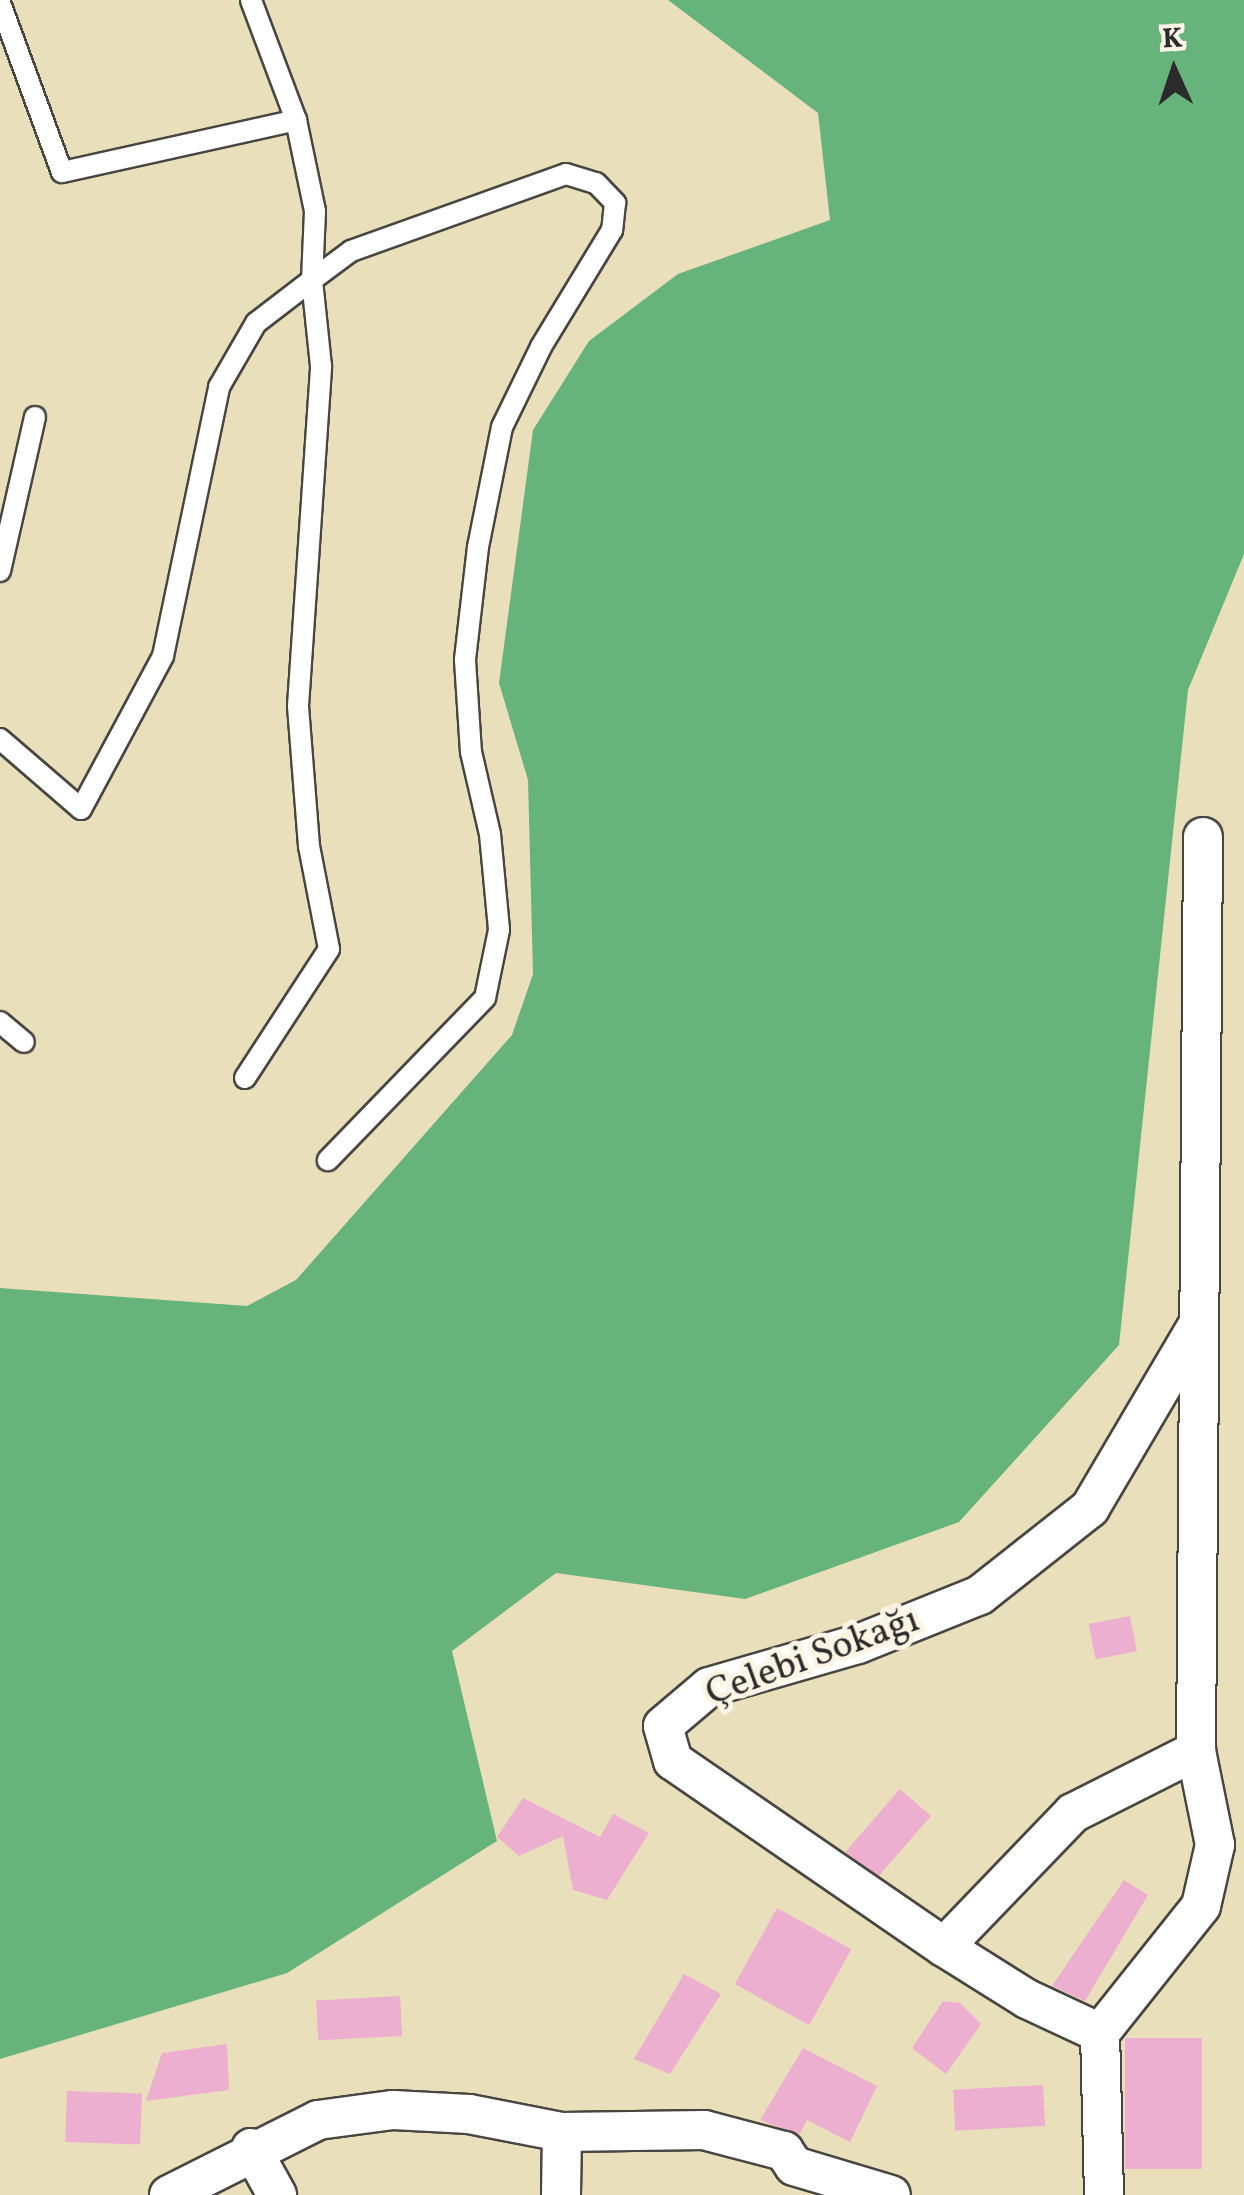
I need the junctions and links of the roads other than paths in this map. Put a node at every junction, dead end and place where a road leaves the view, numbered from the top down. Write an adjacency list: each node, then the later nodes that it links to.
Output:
1 (252, 0): 3 (lane)
2 (0, 3): 3 (lane)
3 (296, 120): 4 (lane)
4 (312, 280): 7 (lane); 11 (lane); 12 (lane)
5 (36, 417): 6 (lane)
6 (0, 571)
7 (0, 739)
8 (1203, 837): 13 (street, Çelebi Sokağı)
9 (0, 1022): 10 (lane)
10 (24, 1042)
11 (246, 1078)
12 (328, 1160)
13 (1198, 1325): 14 (street, Çelebi Sokağı); 15 (street, Çelebi Sokağı)
14 (1196, 1751): 15 (street); 16 (street, Çelebi Sokağı)
15 (944, 1947): 16 (street, Çelebi Sokağı)
16 (1100, 2033): 24 (street)
17 (562, 2132): 18 (street); 19 (street); 22 (street)
18 (251, 2148): 20 (street); 21 (street)
19 (796, 2180): 23 (street)
20 (169, 2195)
21 (277, 2195)
22 (561, 2195)
23 (891, 2195)
24 (1104, 2195)

